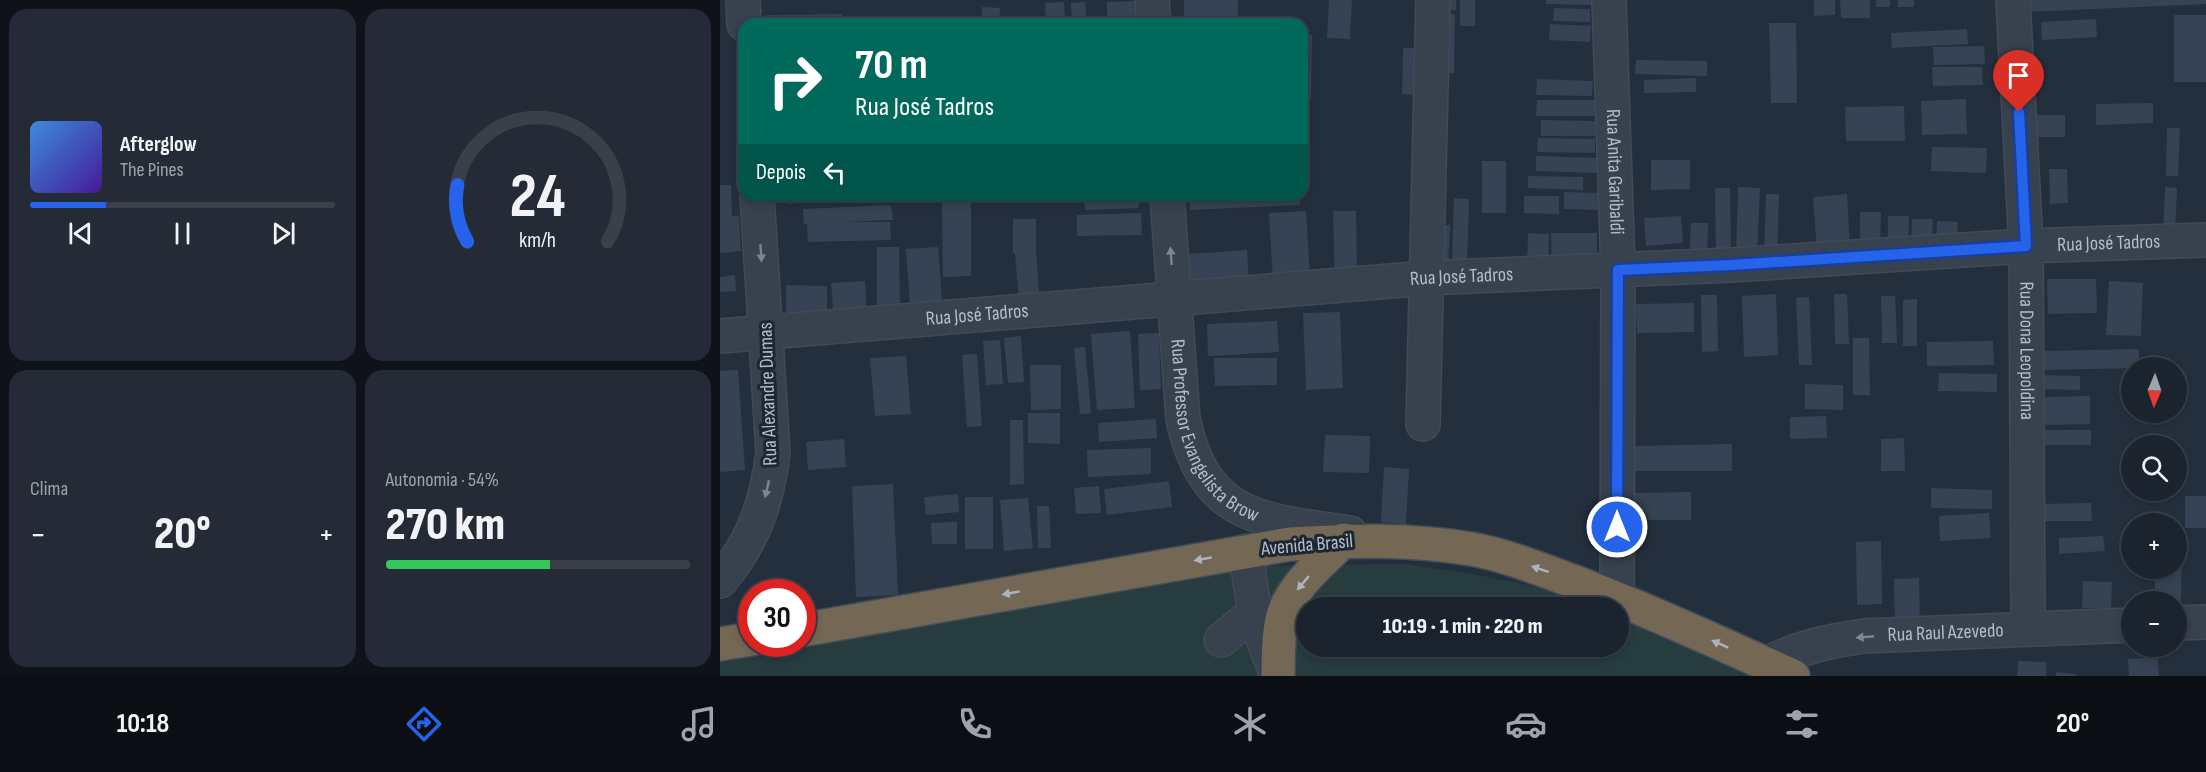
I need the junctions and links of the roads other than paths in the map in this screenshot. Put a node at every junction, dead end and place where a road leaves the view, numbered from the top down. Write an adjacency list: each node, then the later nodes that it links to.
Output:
1 (742, 0): 6 (street); 7 (street)
2 (1152, 0): 8 (street)
3 (1433, 0): 14 (street)
4 (1609, 0): 13 (street, Rua Anita Garibaldi)
5 (2013, 0): 12 (street, Rua Dona Leopoldina)
6 (720, 2)
7 (744, 18)
8 (1154, 18)
9 (757, 201): 16 (street, Rua Alexandre Dumas, one-way to 16)
10 (1167, 201): 15 (street, Rua Professor Evangelista Brow, one-way to 10)
11 (2206, 240): 12 (street, Rua José Tadros)
12 (2026, 246): 13 (street, Rua José Tadros); 31 (street, Rua Dona Leopoldina)
13 (1618, 270): 14 (street, Rua José Tadros); 24 (street, Rua Anita Garibaldi)
14 (1427, 278): 15 (street, Rua José Tadros); 18 (street)
15 (1174, 299): 16 (street, Rua José Tadros); 20 (street, Rua Professor Evangelista Brow)
16 (767, 333): 17 (street, Rua José Tadros); 22 (street, Rua Alexandre Dumas, one-way to 22)
17 (720, 336)
18 (1423, 424)
19 (1344, 540): 20 (highway, Avenida Brasil); 21 (highway, Avenida Brasil); 36 (highway, one-way to 36)
20 (1399, 541): 23 (highway, Avenida Brasil, one-way to 20)
21 (1247, 550): 26 (street); 30 (highway, Avenida Brasil, one-way to 30)
22 (720, 581)
23 (1614, 597)
24 (1617, 597)
25 (1629, 603): 35 (highway, Avenida Brasil, one-way to 25)
26 (1254, 613): 32 (street); 36 (street)
27 (2206, 622): 28 (street)
28 (2187, 623)
29 (2121, 625): 31 (street, Rua Raul Azevedo)
30 (816, 627)
31 (2028, 628): 35 (street, Rua Raul Azevedo, one-way to 35)
32 (1221, 640)
33 (738, 641): 34 (highway)
34 (720, 644)
35 (1779, 670)
36 (1278, 676)

